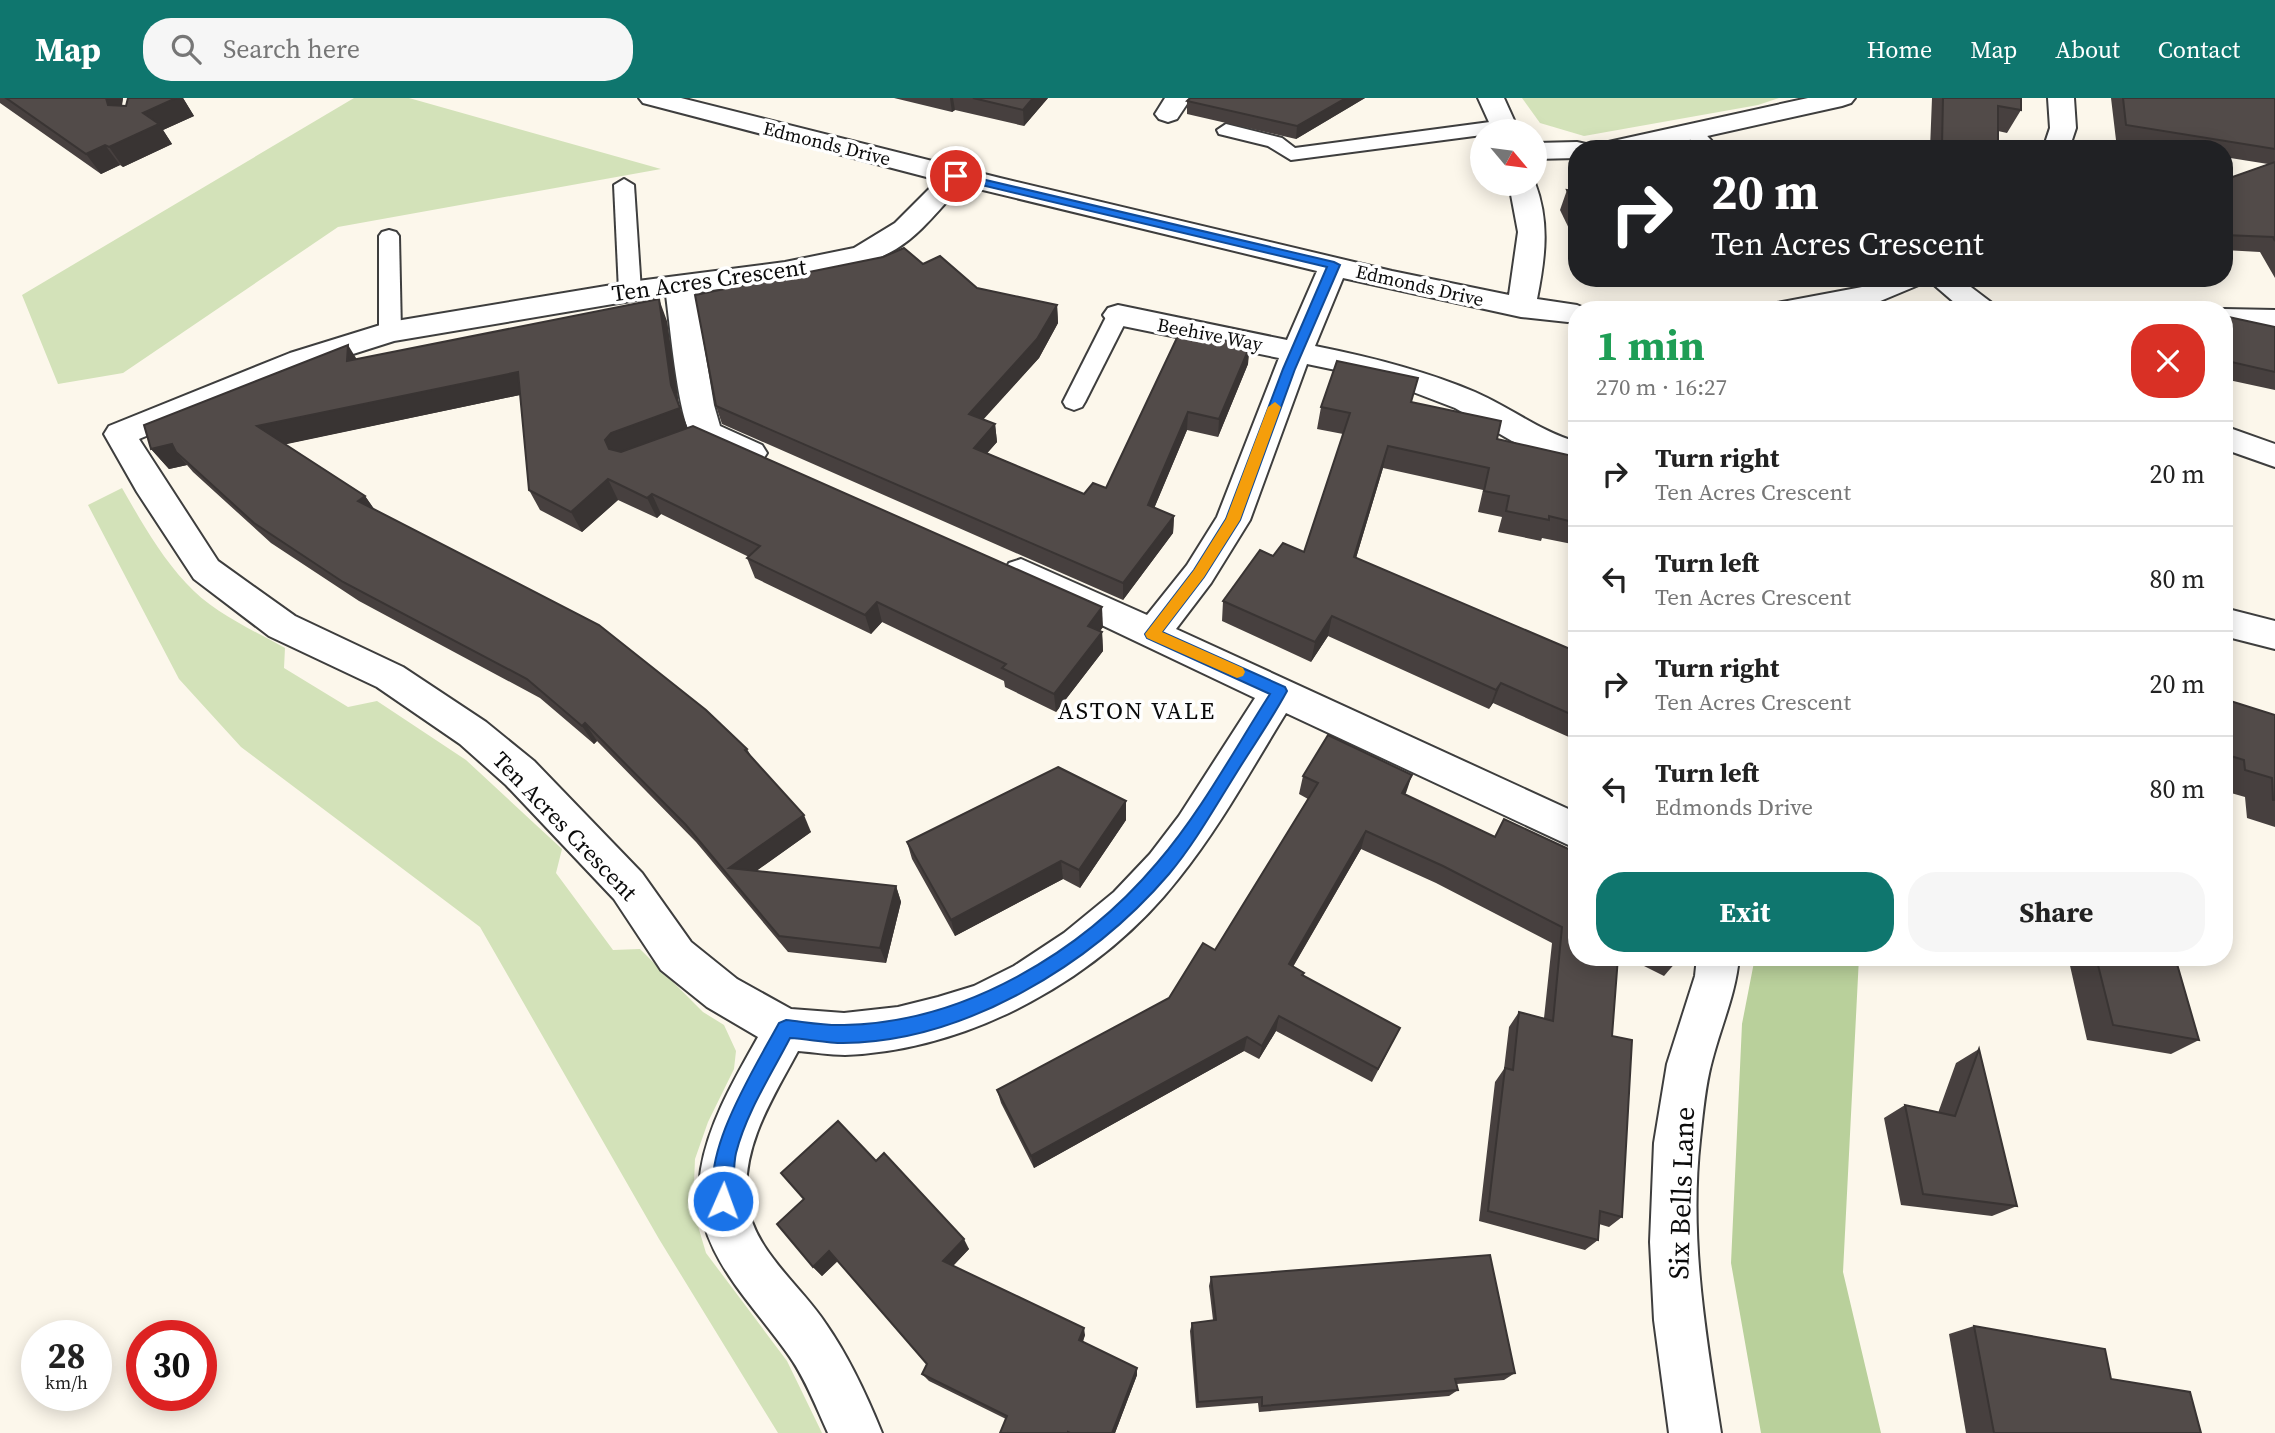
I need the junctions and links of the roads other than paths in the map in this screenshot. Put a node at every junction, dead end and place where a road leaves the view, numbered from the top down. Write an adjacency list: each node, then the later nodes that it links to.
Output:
1 (652, 98): 5 (street, Edmonds Drive)
2 (1491, 98): 6 (street)
3 (2061, 98): 11 (street)
4 (1838, 99): 7 (street); 10 (street)
5 (696, 103): 14 (street, Edmonds Drive)
6 (1501, 119)
7 (1863, 119)
8 (1226, 130): 9 (lane)
9 (1470, 133)
10 (1702, 140)
11 (2059, 140)
12 (1568, 150): 13 (street)
13 (1547, 151)
14 (956, 176): 18 (street, Edmonds Drive); 19 (street, Ten Acres Crescent)
15 (624, 185): 23 (lane)
16 (1526, 196): 26 (street)
17 (389, 236): 31 (lane)
18 (1334, 265): 26 (street, Edmonds Drive); 32 (street)
19 (679, 285): 23 (street, Ten Acres Crescent); 37 (street)
20 (1888, 287): 24 (street)
21 (1952, 287): 25 (street)
22 (2258, 289): 30 (street)
23 (631, 291): 31 (street, Ten Acres Crescent)
24 (1836, 301)
25 (1970, 301)
26 (1521, 308): 27 (street, Edmonds Drive)
27 (1568, 313)
28 (1118, 315): 32 (street, Beehive Way); 33 (lane)
29 (2233, 319): 30 (street)
30 (2275, 320)
31 (390, 332): 45 (street, Ten Acres Crescent)
32 (1296, 351): 35 (street, Beehive Way); 40 (street)
33 (1074, 402)
34 (2233, 440): 36 (street)
35 (1568, 450)
36 (2275, 456)
37 (781, 466)
38 (995, 560): 40 (street)
39 (2233, 624): 41 (street)
40 (1152, 634): 42 (street)
41 (2275, 635)
42 (1279, 691): 43 (street); 45 (street, Ten Acres Crescent)
43 (1568, 828)
44 (1717, 966): 47 (street, Six Bells Lane)
45 (786, 1029): 46 (street)
46 (856, 1433)
47 (1695, 1433)

